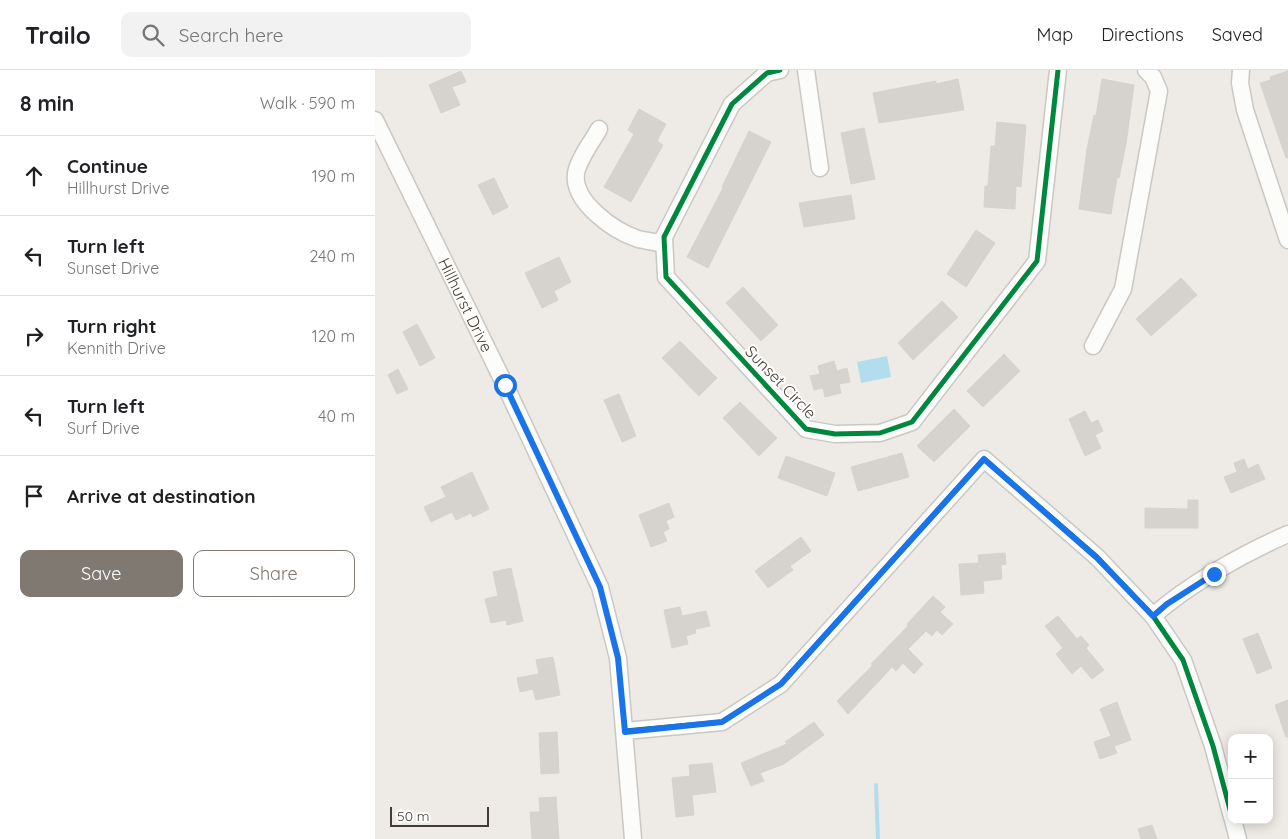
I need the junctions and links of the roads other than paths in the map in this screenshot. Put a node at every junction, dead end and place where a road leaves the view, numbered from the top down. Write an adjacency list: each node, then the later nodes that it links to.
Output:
1 (780, 70): 10 (street, Sunset Circle)
2 (806, 70): 8 (street)
3 (1058, 70): 10 (street, Sunset Circle)
4 (1146, 70): 11 (street)
5 (1241, 70): 9 (street)
6 (375, 120): 14 (street, Hillhurst Drive)
7 (599, 129): 10 (street)
8 (820, 168)
9 (1288, 240)
10 (665, 244)
11 (1093, 346)
12 (1288, 534): 13 (street)
13 (1153, 616): 14 (street); 15 (street)
14 (625, 732): 17 (street, Hillhurst Drive)
15 (1228, 803)
16 (1234, 824): 18 (street)
17 (633, 839)
18 (1238, 839)

